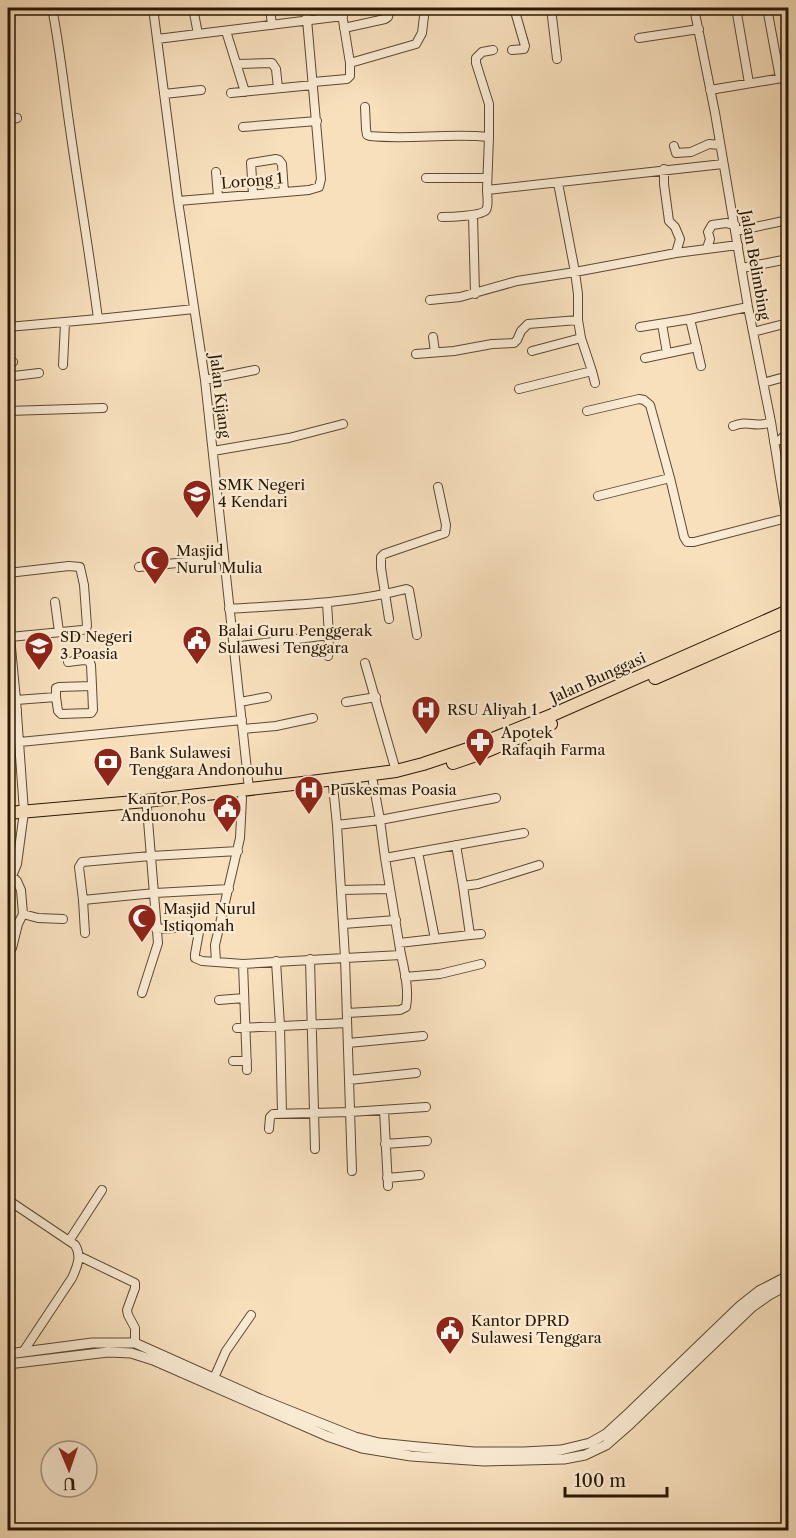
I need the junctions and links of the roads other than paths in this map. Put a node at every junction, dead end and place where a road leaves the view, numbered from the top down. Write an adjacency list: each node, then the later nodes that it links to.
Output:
1 (52, 8): 69 (street)
2 (153, 8): 21 (street, Jalan Kijang)
3 (194, 8): 19 (street)
4 (270, 8): 15 (street)
5 (306, 8): 14 (street)
6 (390, 8): 16 (street)
7 (425, 8): 25 (street)
8 (514, 8): 23 (street)
9 (551, 8): 24 (street)
10 (694, 8): 17 (street, Jalan Belimbing)
11 (736, 8): 28 (street)
12 (767, 8): 27 (street)
13 (342, 12): 14 (street); 16 (street)
14 (308, 21): 15 (street); 29 (street)
15 (272, 25): 18 (street)
16 (344, 28): 25 (street)
17 (699, 29): 20 (street); 32 (street, Jalan Belimbing)
18 (226, 31): 19 (street); 26 (street)
19 (198, 34): 21 (street)
20 (639, 38)
21 (156, 39): 35 (street, Jalan Kijang)
22 (493, 50): 41 (street)
23 (512, 50)
24 (557, 58)
25 (350, 63): 29 (street)
26 (237, 64): 30 (street); 33 (street)
27 (784, 77): 28 (street)
28 (749, 83): 32 (street)
29 (313, 84): 30 (street); 39 (street)
30 (278, 88): 33 (street)
31 (201, 90): 35 (street)
32 (710, 90): 42 (street, Jalan Belimbing)
33 (245, 92): 34 (street)
34 (231, 93)
35 (164, 94): 54 (street, Jalan Kijang)
36 (365, 106): 41 (street)
37 (17, 118): 38 (street)
38 (8, 120)
39 (317, 121): 40 (street); 51 (street, Lorong 1)
40 (243, 127)
41 (489, 137): 48 (street)
42 (720, 144): 43 (street); 44 (street, Jalan Belimbing)
43 (674, 146)
44 (723, 164): 45 (street); 58 (street, Jalan Belimbing)
45 (664, 170): 49 (street); 61 (street)
46 (216, 172): 53 (street)
47 (426, 178): 48 (street)
48 (487, 178): 50 (street)
49 (558, 183): 50 (street); 64 (street)
50 (487, 190): 55 (street)
51 (284, 192): 52 (street, Lorong 1); 52 (street)
52 (253, 195): 53 (street, Lorong 1)
53 (218, 197): 54 (street, Lorong 1)
54 (178, 201): 68 (street, Jalan Kijang)
55 (473, 215): 56 (street); 65 (street)
56 (442, 217)
57 (789, 220): 58 (street)
58 (735, 228): 59 (street, Jalan Belimbing); 60 (street)
59 (738, 245): 60 (street); 63 (street, Jalan Belimbing)
60 (707, 248): 61 (street)
61 (676, 253): 64 (street)
62 (789, 259): 63 (street)
63 (742, 268): 67 (street, Jalan Belimbing)
64 (575, 272): 65 (street); 71 (street)
65 (475, 294): 66 (street)
66 (430, 300)
67 (748, 307): 70 (street); 77 (street, Jalan Belimbing)
68 (194, 309): 69 (street); 93 (street, Jalan Kijang)
69 (98, 319): 72 (street)
70 (690, 319): 74 (street); 80 (street)
71 (578, 320): 79 (street); 82 (street)
72 (65, 323): 75 (street); 86 (street)
73 (789, 323): 77 (street)
74 (662, 324): 76 (street); 83 (street)
75 (8, 327)
76 (640, 327)
77 (753, 332): 94 (street, Jalan Belimbing)
78 (433, 337): 82 (street)
79 (581, 338): 81 (street); 89 (street)
80 (697, 347): 83 (street); 87 (street)
81 (532, 351)
82 (435, 352): 84 (street)
83 (667, 353): 85 (street)
84 (416, 354)
85 (645, 358)
86 (63, 365)
87 (701, 366)
88 (255, 370): 93 (street)
89 (592, 371): 95 (street); 96 (street)
90 (39, 373): 92 (street)
91 (789, 376): 94 (street)
92 (8, 378)
93 (205, 380): 105 (street, Jalan Kijang)
94 (763, 383): 100 (street, Jalan Belimbing)
95 (595, 384)
96 (519, 388)
97 (103, 408): 98 (street)
98 (8, 411)
99 (587, 411): 106 (street)
100 (771, 422): 102 (street); 104 (street, Jalan Belimbing)
101 (343, 424): 105 (street)
102 (733, 426)
103 (789, 432): 104 (street)
104 (774, 442): 107 (street, Jalan Belimbing)
105 (213, 451): 112 (street, Jalan Kijang)
106 (670, 478): 109 (street); 110 (street)
107 (785, 484): 110 (street, Jalan Belimbing)
108 (438, 487): 115 (street)
109 (598, 496)
110 (787, 518): 111 (street, Jalan Belimbing)
111 (789, 527)
112 (224, 558): 113 (street); 118 (street, Jalan Kijang)
113 (139, 567)
114 (8, 573): 123 (street)
115 (385, 595): 117 (street); 121 (street); 125 (street)
116 (55, 602): 123 (street)
117 (327, 603): 118 (street); 124 (street)
118 (229, 609): 127 (street, Jalan Kijang)
119 (789, 611): 142 (highway, Jalan Bunggasi)
120 (8, 616): 126 (street)
121 (389, 619)
122 (789, 620): 142 (highway, Jalan Bunggasi)
123 (59, 632): 126 (street)
124 (328, 635): 127 (street); 128 (street)
125 (417, 635)
126 (10, 638): 129 (street)
127 (233, 647): 137 (street, Jalan Kijang)
128 (328, 656)
129 (10, 662): 136 (street)
130 (68, 662): 132 (street)
131 (365, 663): 135 (street)
132 (92, 686): 133 (street); 133 (street)
133 (56, 697): 136 (street)
134 (267, 697): 137 (street)
135 (376, 697): 138 (street); 146 (street)
136 (16, 700): 140 (street)
137 (240, 702): 143 (street, Jalan Kijang)
138 (346, 702)
139 (8, 707): 140 (street)
140 (17, 710): 144 (street)
141 (314, 718): 143 (street)
142 (554, 718): 145 (highway, Jalan Bunggasi)
143 (242, 724): 144 (street); 150 (street, Jalan Kijang)
144 (20, 742): 154 (street)
145 (487, 746): 146 (highway, Jalan Bunggasi); 147 (highway, Jalan Bunggasi)
146 (396, 771): 148 (highway, Jalan Bunggasi)
147 (373, 782): 149 (highway, Jalan Bunggasi); 156 (street)
148 (311, 786): 149 (highway, Jalan Bunggasi); 150 (highway, Jalan Bunggasi)
149 (333, 786): 157 (street)
150 (246, 794): 152 (highway, Jalan Bunggasi); 154 (highway, Jalan Bunggasi); 160 (street, Jalan Kijang)
151 (496, 798): 156 (street)
152 (147, 808): 154 (highway, Jalan Bunggasi); 162 (street)
153 (8, 813): 154 (highway)
154 (24, 815): 155 (highway); 165 (street)
155 (8, 819)
156 (380, 820): 157 (street); 163 (street)
157 (338, 825): 169 (street)
158 (524, 833): 159 (street)
159 (456, 845): 161 (street); 166 (street)
160 (238, 851): 162 (street); 167 (street, Jalan Kijang)
161 (418, 852): 163 (street); 180 (street)
162 (151, 856): 170 (street); 171 (street)
163 (385, 858): 168 (street)
164 (539, 865): 166 (street)
165 (10, 878): 172 (street)
166 (463, 886): 179 (street)
167 (229, 889): 170 (street); 187 (street, Jalan Kijang)
168 (390, 889): 169 (street); 174 (street)
169 (341, 890): 175 (street)
170 (155, 893): 171 (street); 176 (street)
171 (83, 900): 177 (street)
172 (23, 914): 173 (street); 182 (street)
173 (63, 919)
174 (396, 920): 175 (street); 181 (street)
175 (343, 924): 184 (street)
176 (156, 928): 187 (street); 191 (street)
177 (85, 933)
178 (481, 934): 179 (street)
179 (470, 935): 180 (street)
180 (435, 939): 181 (street)
181 (399, 943): 183 (street)
182 (12, 948)
183 (401, 955): 184 (street); 190 (street)
184 (345, 958): 185 (street); 194 (street)
185 (310, 959): 186 (street); 196 (street)
186 (276, 961): 188 (street); 197 (street)
187 (216, 962): 188 (street)
188 (243, 964): 192 (street)
189 (481, 964): 190 (street)
190 (405, 977): 194 (street)
191 (142, 993)
192 (244, 998): 193 (street); 198 (street)
193 (219, 1000)
194 (347, 1013): 195 (street)
195 (347, 1023): 196 (street); 200 (street)
196 (312, 1025): 197 (street); 208 (street)
197 (280, 1026): 198 (street); 207 (street)
198 (242, 1028): 201 (street)
199 (423, 1036): 200 (street)
200 (348, 1042): 203 (street)
201 (233, 1062)
202 (417, 1073): 203 (street)
203 (349, 1080): 206 (street)
204 (426, 1107): 205 (street)
205 (384, 1110): 206 (street); 211 (street)
206 (350, 1112): 208 (street); 213 (street)
207 (282, 1113): 208 (street); 209 (street)
208 (314, 1113): 212 (street)
209 (269, 1129)
210 (427, 1141): 211 (street)
211 (385, 1144): 214 (street)
212 (315, 1149)
213 (352, 1171)
214 (420, 1175)
215 (102, 1190): 217 (street)
216 (8, 1200): 217 (street)
217 (69, 1241): 218 (street)
218 (79, 1256): 222 (street); 223 (street)
219 (789, 1276): 227 (street)
220 (789, 1285): 227 (street)
221 (251, 1315): 226 (street)
222 (135, 1343): 223 (street); 226 (street)
223 (23, 1352): 224 (street)
224 (8, 1354)
225 (8, 1364): 227 (street)
226 (214, 1378): 227 (street)
227 (489, 1457)

